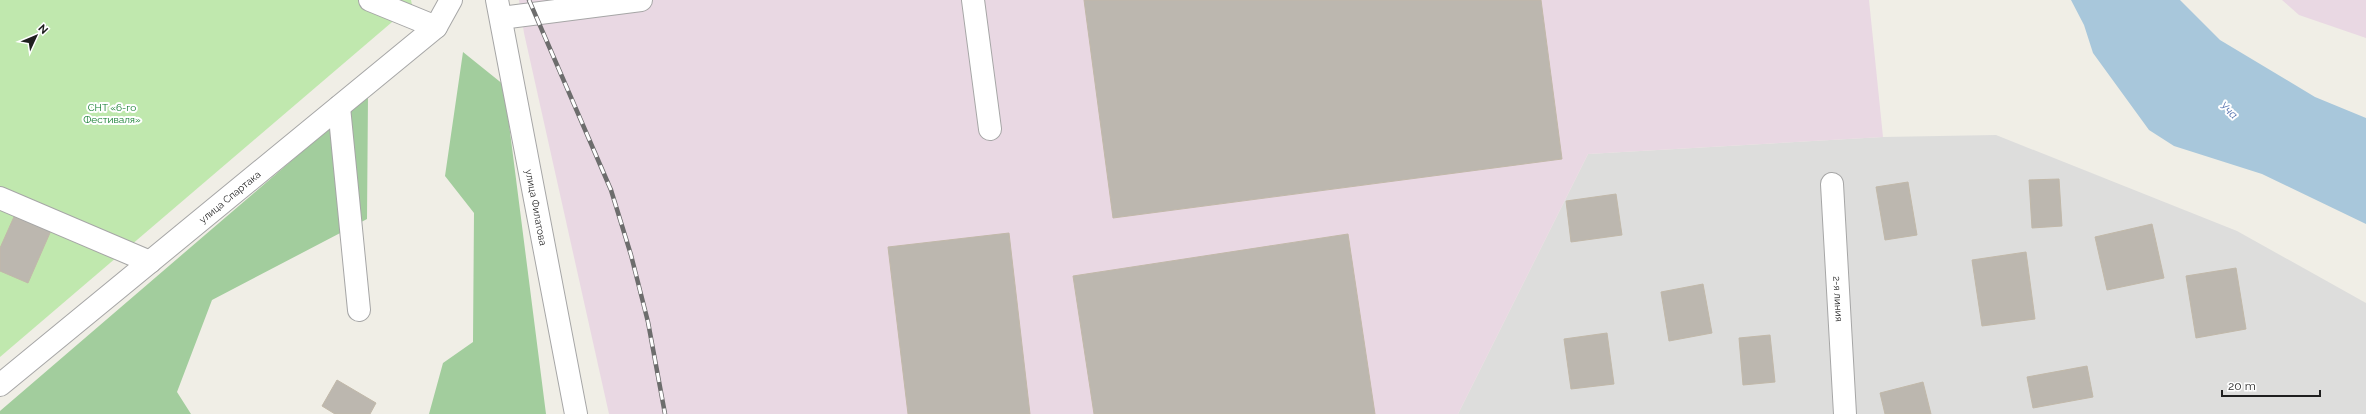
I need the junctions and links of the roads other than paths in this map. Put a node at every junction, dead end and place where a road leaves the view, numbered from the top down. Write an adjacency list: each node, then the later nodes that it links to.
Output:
1 (370, 0): 6 (street)
2 (451, 0): 6 (street, улица Спартака)
3 (641, 0): 5 (street)
4 (973, 0): 8 (street)
5 (499, 9): 14 (street, улица Филатова)
6 (436, 27): 7 (street, улица Спартака)
7 (339, 107): 11 (street, улица Спартака); 12 (street)
8 (990, 129)
9 (1832, 184): 15 (street, 2-я линия)
10 (0, 198): 11 (street)
11 (150, 262): 13 (street, улица Спартака)
12 (360, 310)
13 (0, 385)
14 (576, 414)
15 (1845, 414)

